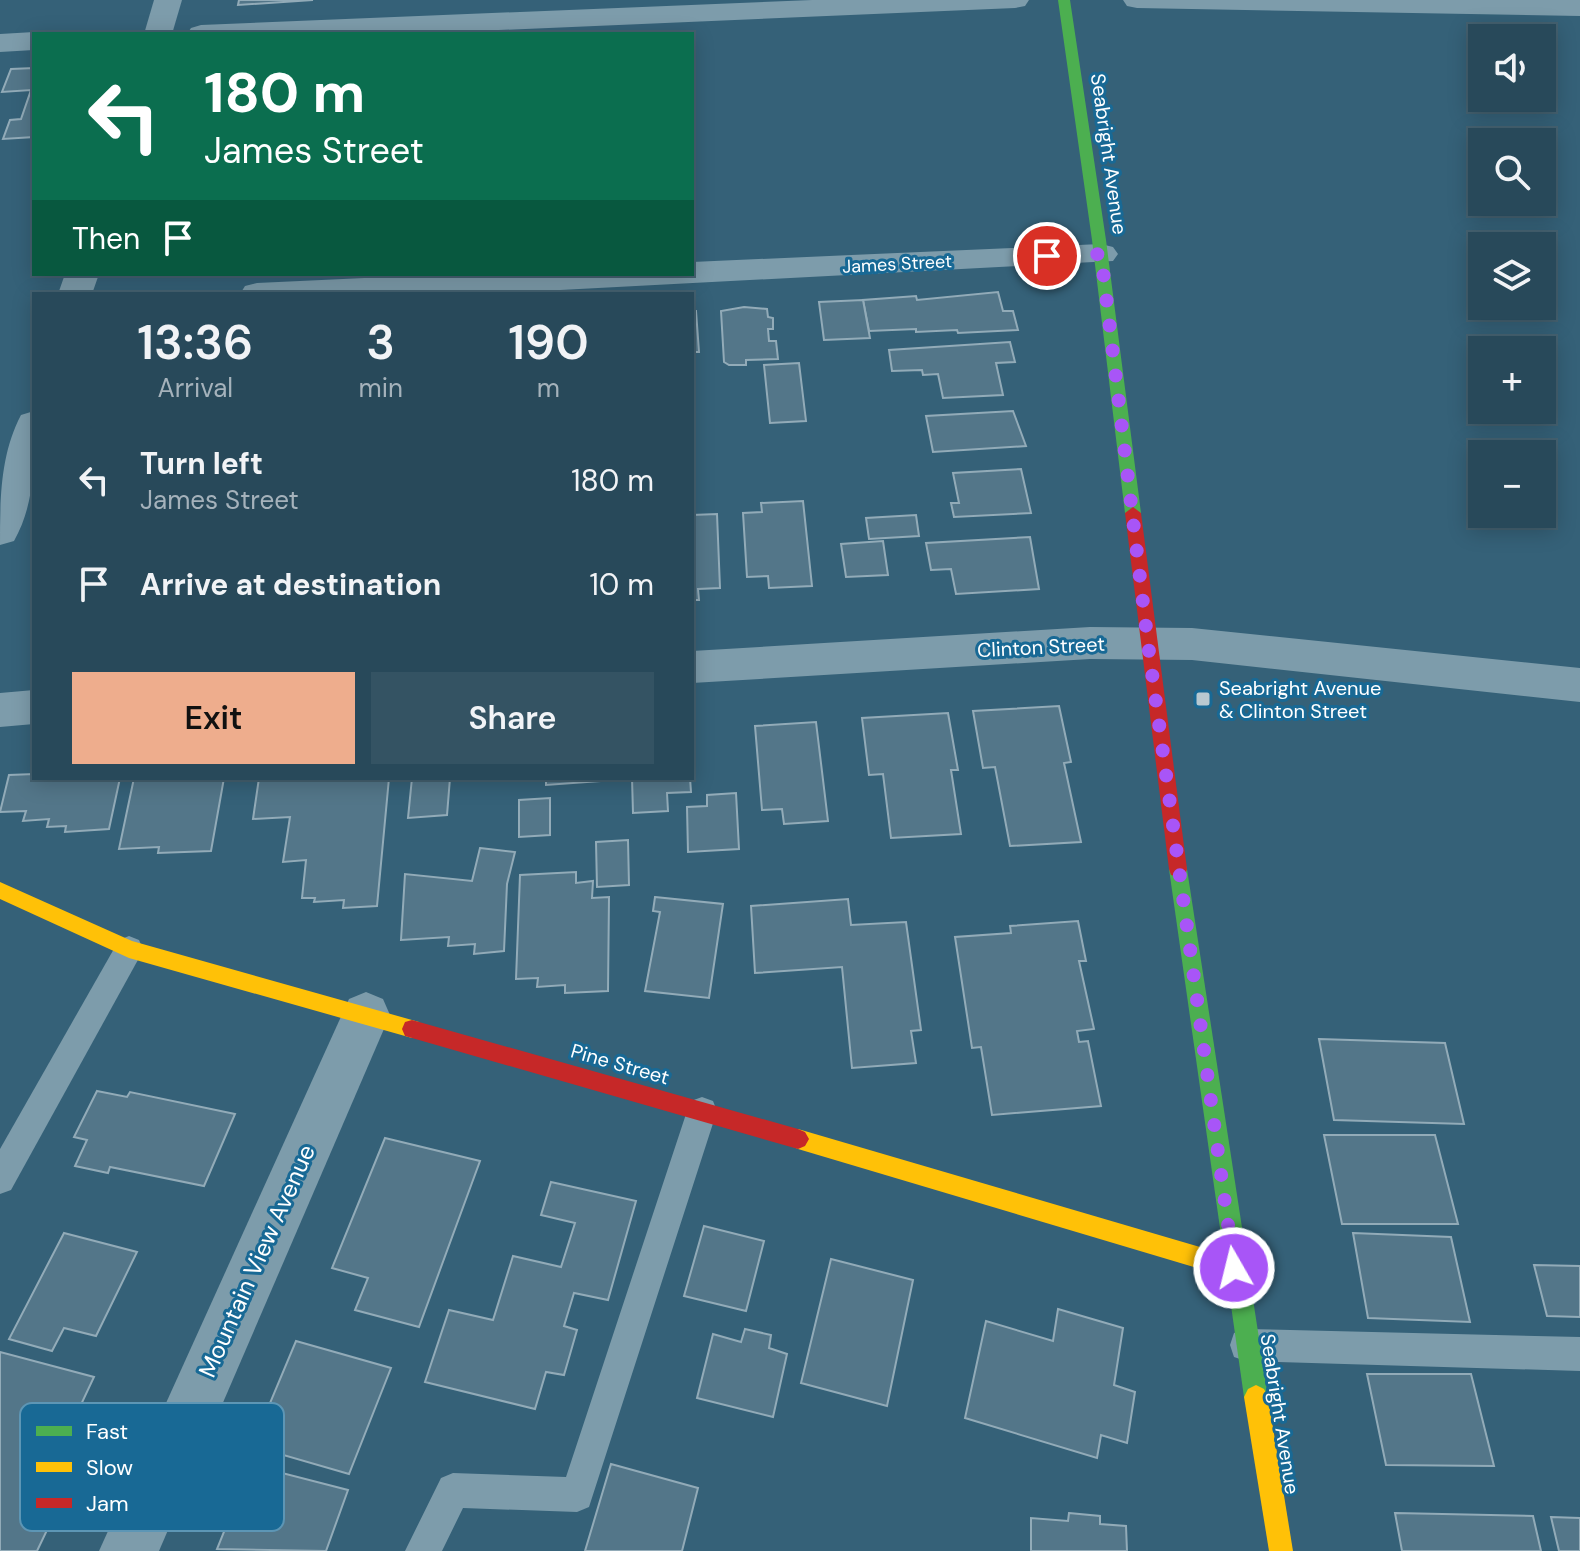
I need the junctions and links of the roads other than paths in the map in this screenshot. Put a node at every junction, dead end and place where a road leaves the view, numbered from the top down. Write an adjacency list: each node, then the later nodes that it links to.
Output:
1 (168, 0): 7 (street)
2 (1015, 0): 8 (street)
3 (1064, 0): 11 (main road, Seabright Avenue)
4 (1137, 0): 5 (street)
5 (1311, 2): 6 (street)
6 (1569, 12)
7 (159, 32)
8 (249, 32)
9 (32, 41): 10 (street)
10 (0, 43)
11 (1101, 254): 12 (street, James Street); 17 (main road, Seabright Avenue)
12 (694, 273)
13 (636, 276): 14 (street)
14 (299, 292)
15 (32, 430): 16 (street)
16 (0, 531)
17 (1148, 644): 18 (street, Clinton Street); 19 (street, Clinton Street); 27 (main road, Seabright Avenue)
18 (694, 667)
19 (1580, 685)
20 (32, 707): 21 (street)
21 (0, 710)
22 (0, 890): 23 (main road, Pine Street)
23 (129, 949): 24 (main road, Pine Street); 26 (lane)
24 (366, 1015): 25 (main road, Pine Street); 30 (street, Mountain View Avenue)
25 (702, 1111): 27 (main road, Pine Street); 33 (lane)
26 (0, 1179)
27 (1234, 1268): 28 (main road, Seabright Avenue)
28 (1246, 1345): 29 (lane); 34 (main road, Seabright Avenue)
29 (1580, 1354)
30 (194, 1403)
31 (138, 1531): 32 (street, Mountain View Avenue)
32 (129, 1551)
33 (423, 1551)
34 (1281, 1551)

